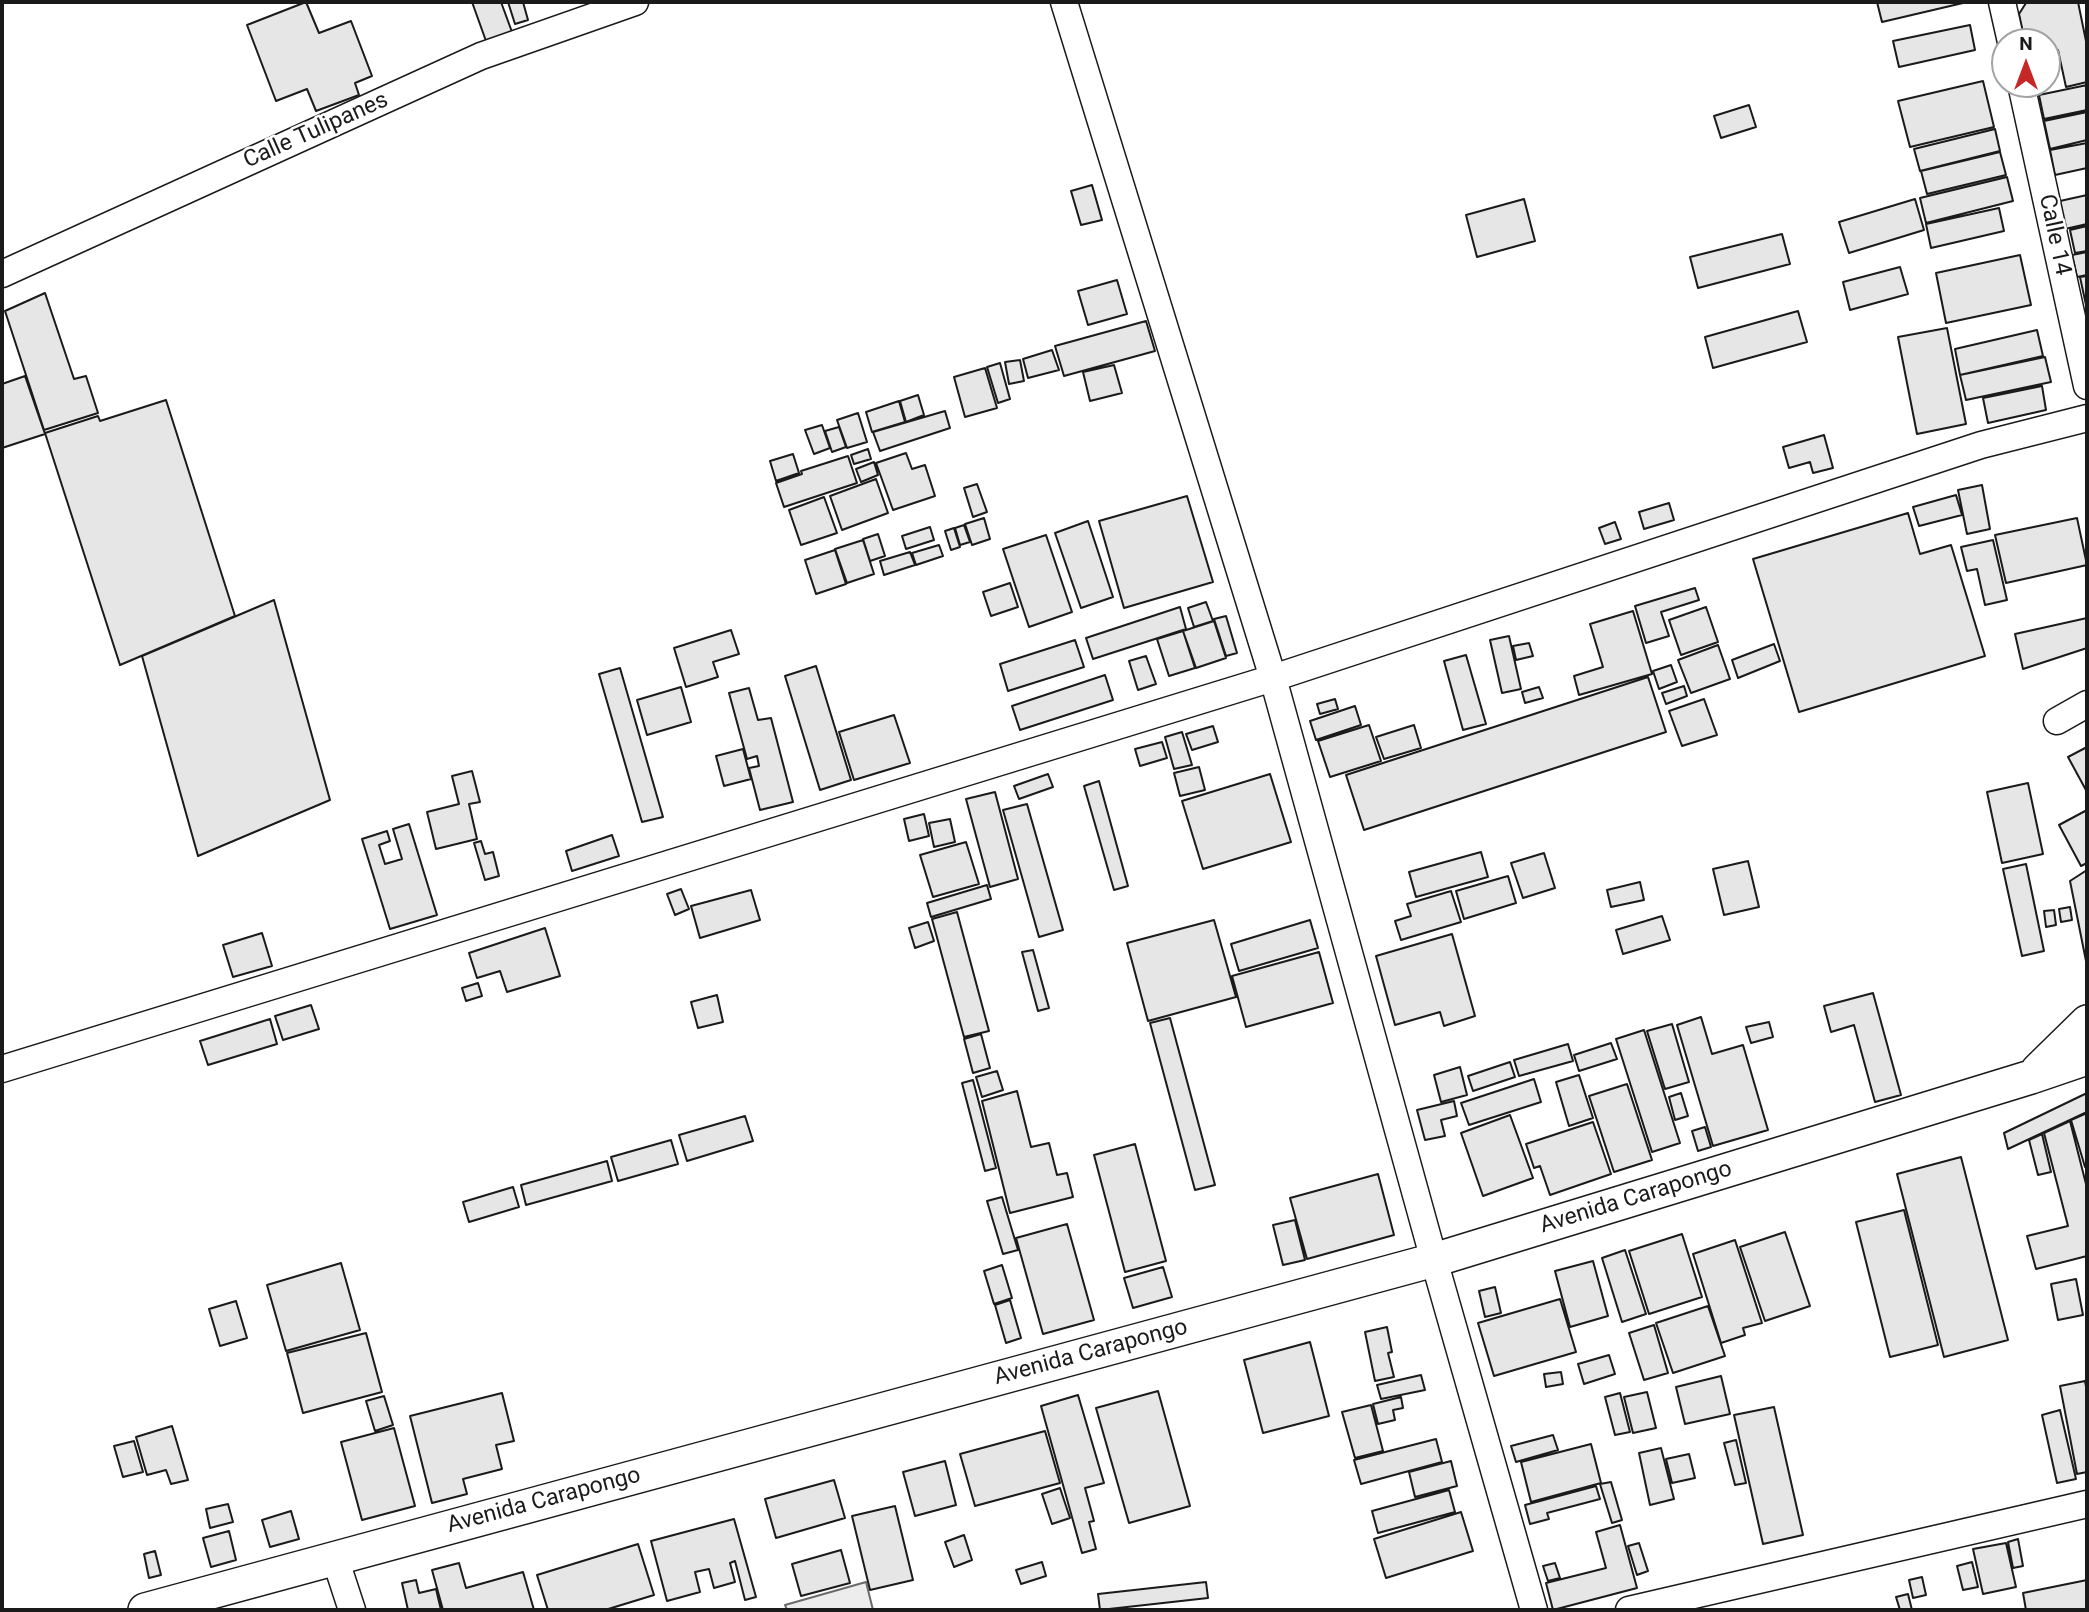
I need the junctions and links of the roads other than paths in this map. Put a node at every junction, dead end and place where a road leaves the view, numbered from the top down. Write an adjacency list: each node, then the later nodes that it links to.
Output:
1 (635, 2): 6 (street, Calle Tulipanes)
2 (1064, 2): 9 (street)
3 (2002, 2): 4 (street)
4 (2008, 28)
5 (2024, 98): 7 (street, Calle 14)
6 (2, 274)
7 (2087, 386)
8 (2087, 418): 9 (street)
9 (1273, 678): 14 (street); 16 (street)
10 (2087, 704): 11 (street)
11 (2057, 721)
12 (2087, 1022): 15 (street, Avenida Carapongo)
13 (2087, 1058): 15 (street, Avenida Carapongo)
14 (2, 1069)
15 (2031, 1077): 16 (street, Avenida Carapongo)
16 (1434, 1259): 18 (street, Avenida Carapongo); 21 (street)
17 (2087, 1504): 22 (street)
18 (335, 1558): 19 (street, Avenida Carapongo); 20 (street)
19 (145, 1610)
20 (352, 1610)
21 (1534, 1610)
22 (1629, 1610)

